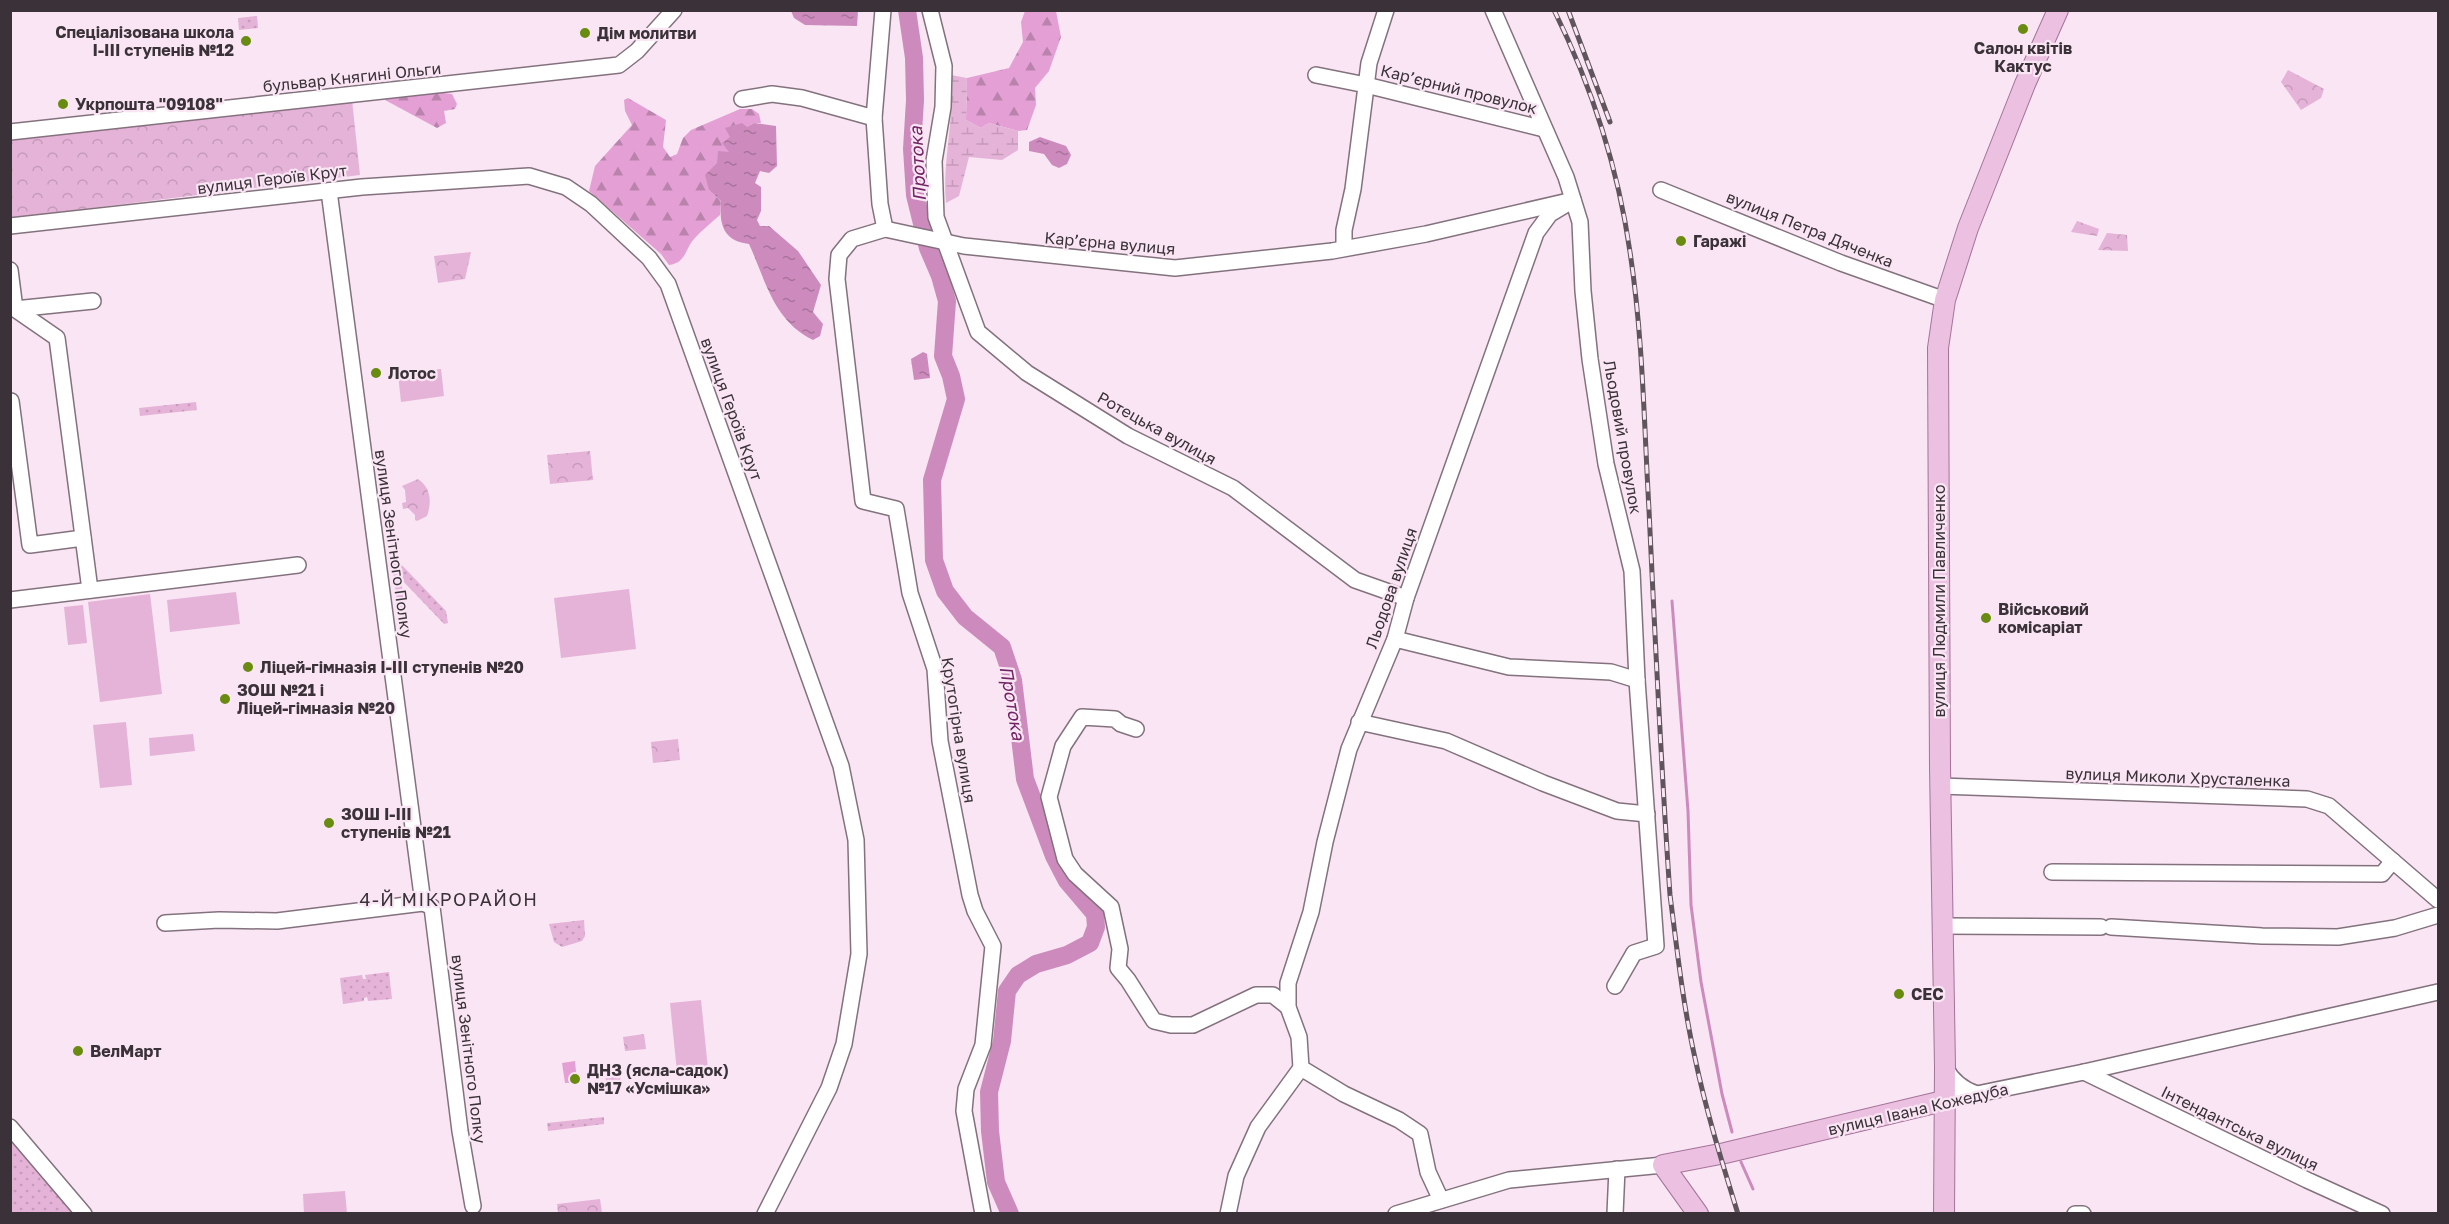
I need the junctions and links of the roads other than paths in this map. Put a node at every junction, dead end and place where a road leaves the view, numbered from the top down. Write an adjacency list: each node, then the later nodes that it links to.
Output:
1 (674, 10): 12 (street, бульвар Княгині Ольги)
2 (883, 10): 10 (street)
3 (930, 10): 18 (street)
4 (1386, 10): 8 (street, Карʼєрний провулок)
5 (1493, 10): 11 (street)
6 (2058, 10): 21 (main road, вулиця Людмили Павличенко)
7 (1316, 75): 8 (street, Карʼєрний провулок)
8 (1366, 84): 11 (street, Карʼєрний провулок); 19 (street, Карʼєрний провулок)
9 (742, 99): 10 (street)
10 (874, 118): 17 (street)
11 (1544, 129): 15 (street)
12 (10, 132)
13 (1661, 190): 21 (street, вулиця Петра Дяченка)
14 (329, 191): 16 (street, вулиця Героїв Крут); 40 (street, вулиця Зенітного Полку); 60 (street, вулиця Героїв Крут)
15 (1573, 200): 19 (street, Карʼєрна вулиця); 29 (street, Льодова вулиця); 32 (street, Льодовий провулок)
16 (10, 226)
17 (885, 229): 18 (street, Карʼєрна вулиця); 61 (street, Крутогірна вулиця)
18 (930, 237): 19 (street, Карʼєрна вулиця); 29 (street, Ротецька вулиця)
19 (1344, 247)
20 (10, 270): 23 (street)
21 (1945, 300): 35 (main road, вулиця Людмили Павличенко)
22 (93, 301): 23 (street)
23 (15, 309): 26 (street)
24 (11, 401): 25 (street)
25 (12, 428): 26 (street)
26 (83, 538): 28 (street)
27 (298, 565): 28 (street)
28 (90, 590): 30 (street)
29 (1406, 598): 31 (street, Льодова вулиця)
30 (10, 600)
31 (1395, 639): 32 (street); 33 (street, Льодова вулиця)
32 (1637, 680): 36 (street, Льодовий провулок)
33 (1359, 722): 36 (street); 46 (street, Льодова вулиця)
34 (1136, 729): 46 (street)
35 (1940, 786): 37 (street, вулиця Миколи Хрусталенка); 43 (main road, вулиця Людмили Павличенко)
36 (1647, 814): 44 (street, Льодовий провулок)
37 (2392, 861): 38 (street); 39 (street, вулиця Миколи Хрусталенка)
38 (2052, 872)
39 (2439, 900)
40 (423, 903): 42 (street); 58 (street, вулиця Зенітного Полку)
41 (2439, 915): 43 (street)
42 (165, 923)
43 (1941, 926): 49 (main road, вулиця Людмили Павличенко)
44 (1616, 986)
45 (2439, 992): 48 (street, вулиця Івана Кожедуба)
46 (1288, 1007): 47 (street, Льодова вулиця)
47 (1301, 1068): 57 (street); 62 (street)
48 (2084, 1072): 50 (street, вулиця Івана Кожедуба); 69 (street, Інтендантська вулиця)
49 (1944, 1073): 50 (street); 51 (main road, вулиця Людмили Павличенко); 52 (main road)
50 (1971, 1095): 51 (street, вулиця Івана Кожедуба); 54 (street)
51 (1943, 1101): 52 (main road, вулиця Івана Кожедуба); 54 (main road, вулиця Людмили Павличенко)
52 (1916, 1107): 54 (main road); 55 (main road, вулиця Івана Кожедуба)
53 (10, 1127): 59 (street)
54 (1943, 1132): 66 (main road, вулиця Людмили Павличенко)
55 (1663, 1165): 56 (street, вулиця Івана Кожедуба); 65 (main road)
56 (1617, 1168): 57 (street, вулиця Івана Кожедуба); 64 (street)
57 (1442, 1200): 63 (street, вулиця Івана Кожедуба)
58 (473, 1206)
59 (84, 1214)
60 (765, 1214)
61 (982, 1214)
62 (1228, 1214)
63 (1396, 1214)
64 (1615, 1214)
65 (1698, 1214)
66 (1944, 1214)
67 (2075, 1214): 68 (street)
68 (2083, 1214)
69 (2382, 1214)

